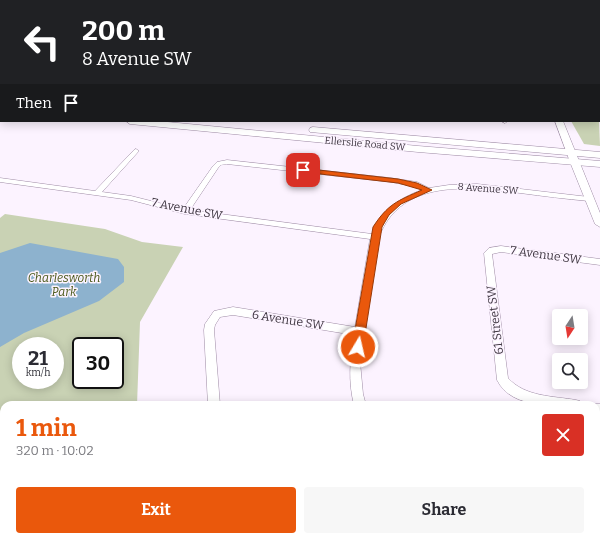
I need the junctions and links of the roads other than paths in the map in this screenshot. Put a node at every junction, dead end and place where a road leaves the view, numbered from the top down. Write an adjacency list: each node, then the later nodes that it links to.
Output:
1 (140, 122): 4 (main road, Ellerslie Road SW)
2 (227, 122): 6 (main road, Ellerslie Road SW)
3 (559, 122): 6 (street)
4 (418, 149): 6 (main road); 9 (main road, Ellerslie Road SW)
5 (136, 151): 13 (street)
6 (571, 152): 7 (main road, Ellerslie Road SW); 9 (street)
7 (600, 154)
8 (600, 159): 9 (main road)
9 (574, 162): 10 (main road, Ellerslie Road SW); 14 (street)
10 (600, 164)
11 (0, 180): 13 (street, 7 Avenue SW)
12 (428, 190): 14 (street, 8 Avenue SW); 15 (street, 8 Avenue SW); 17 (street)
13 (96, 194): 15 (street, 7 Avenue SW)
14 (589, 199): 16 (street)
15 (185, 212): 17 (street, 7 Avenue SW)
16 (600, 224)
17 (375, 237): 20 (street)
18 (492, 250): 19 (street, 7 Avenue SW); 23 (street, 61 Street SW)
19 (600, 262)
20 (360, 332): 21 (street, 6 Avenue SW); 22 (street)
21 (214, 401)
22 (359, 401)
23 (554, 401)

